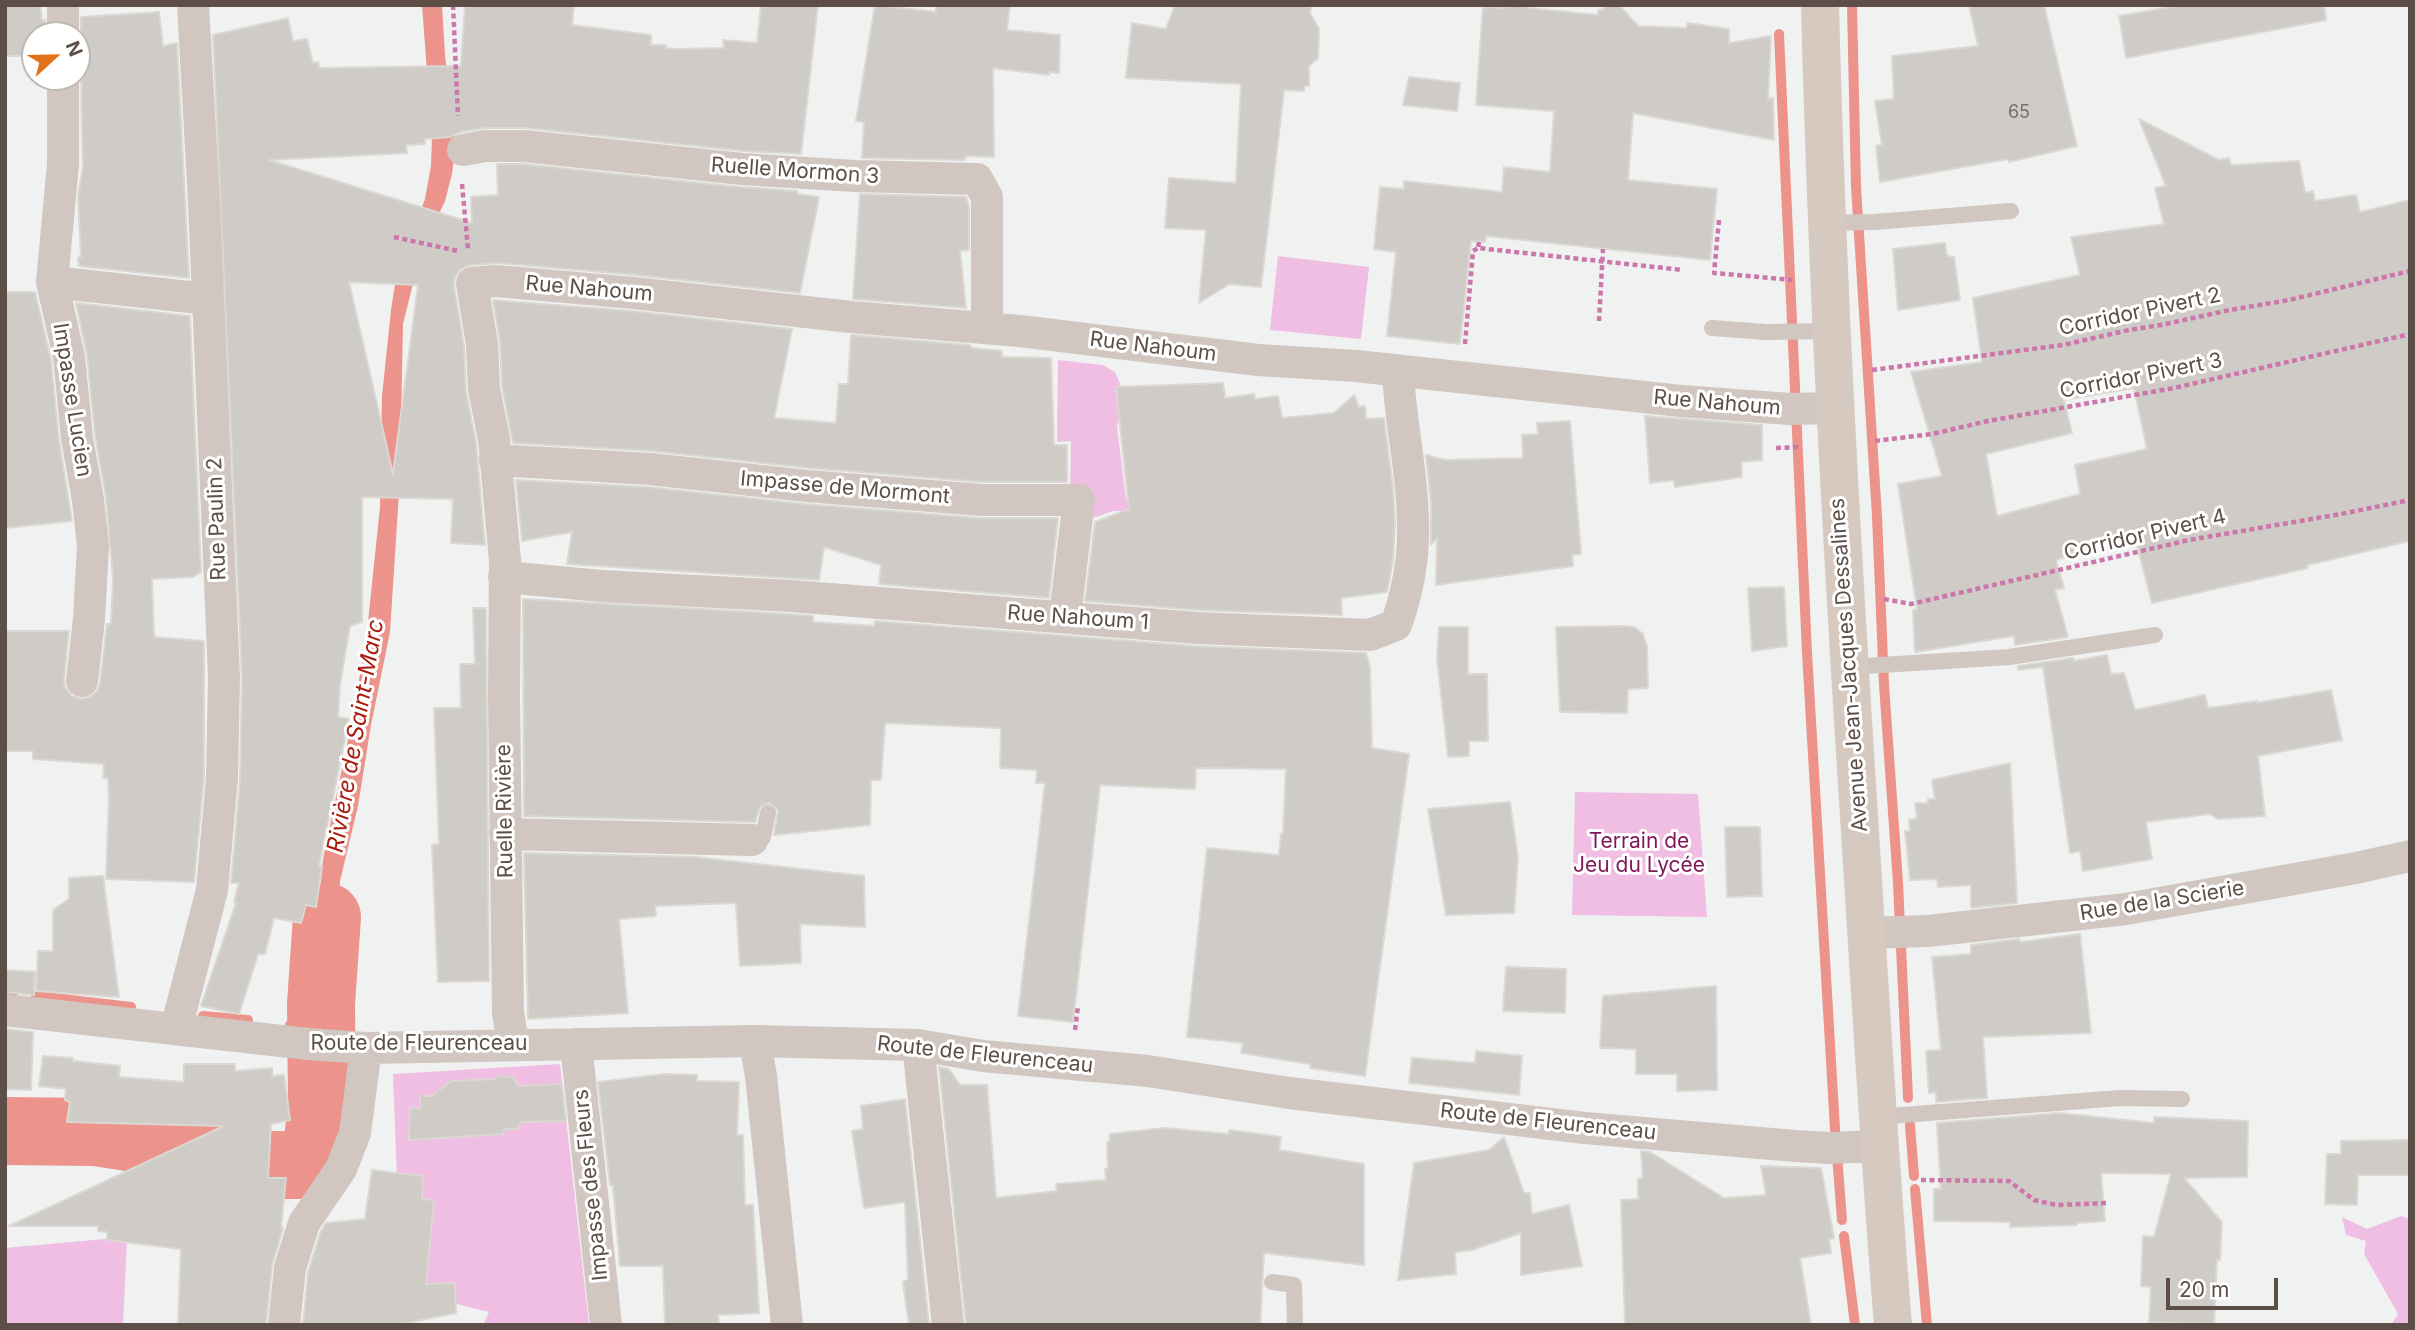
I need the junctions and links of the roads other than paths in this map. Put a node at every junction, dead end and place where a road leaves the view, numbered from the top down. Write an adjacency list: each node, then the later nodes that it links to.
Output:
1 (193, 5): 9 (street, Rue Paulin 2)
2 (1821, 5): 6 (street, Avenue Jean-Jacques Dessalines)
3 (63, 91): 7 (street, Impasse Lucien)
4 (463, 150): 10 (street, Ruelle Mormon 3)
5 (2011, 211): 6 (lane)
6 (1846, 223): 12 (street, Avenue Jean-Jacques Dessalines)
7 (52, 282): 9 (street); 20 (street, Impasse Lucien)
8 (472, 283): 10 (street, Rue Nahoum); 15 (street, Ruelle Rivière)
9 (208, 299): 27 (street, Rue Paulin 2)
10 (987, 328): 13 (street, Rue Nahoum)
11 (1712, 328): 12 (lane)
12 (1807, 332): 14 (street, Avenue Jean-Jacques Dessalines)
13 (1398, 372): 14 (street, Rue Nahoum); 17 (street, Rue Nahoum 1)
14 (1809, 409): 19 (street, Avenue Jean-Jacques Dessalines)
15 (495, 460): 16 (street, Ruelle Rivière); 17 (street, Impasse de Mormont)
16 (504, 577): 17 (street, Rue Nahoum 1); 22 (street, Ruelle Rivière)
17 (1065, 616)
18 (2155, 635): 19 (lane)
19 (1873, 666): 25 (street, Avenue Jean-Jacques Dessalines)
20 (82, 681)
21 (768, 813): 23 (lane)
22 (505, 834): 23 (street); 29 (street, Ruelle Rivière)
23 (752, 840)
24 (2410, 856): 25 (street, Rue de la Scierie)
25 (1887, 932): 34 (street, Avenue Jean-Jacques Dessalines)
26 (5, 1010): 27 (street, Route de Fleurenceau)
27 (176, 1028): 32 (street, Route de Fleurenceau)
28 (755, 1041): 30 (street, Route de Fleurenceau); 31 (street, Route de Fleurenceau); 38 (street)
29 (513, 1044): 30 (street, Route de Fleurenceau); 32 (street, Route de Fleurenceau)
30 (576, 1044): 37 (street, Impasse des Fleurs)
31 (918, 1045): 34 (street, Route de Fleurenceau); 39 (street)
32 (337, 1046): 36 (street)
33 (2182, 1099): 34 (lane)
34 (1879, 1149): 41 (street, Avenue Jean-Jacques Dessalines)
35 (1272, 1282): 40 (lane)
36 (284, 1325)
37 (606, 1325)
38 (788, 1325)
39 (948, 1325)
40 (1295, 1325)
41 (1893, 1325)

